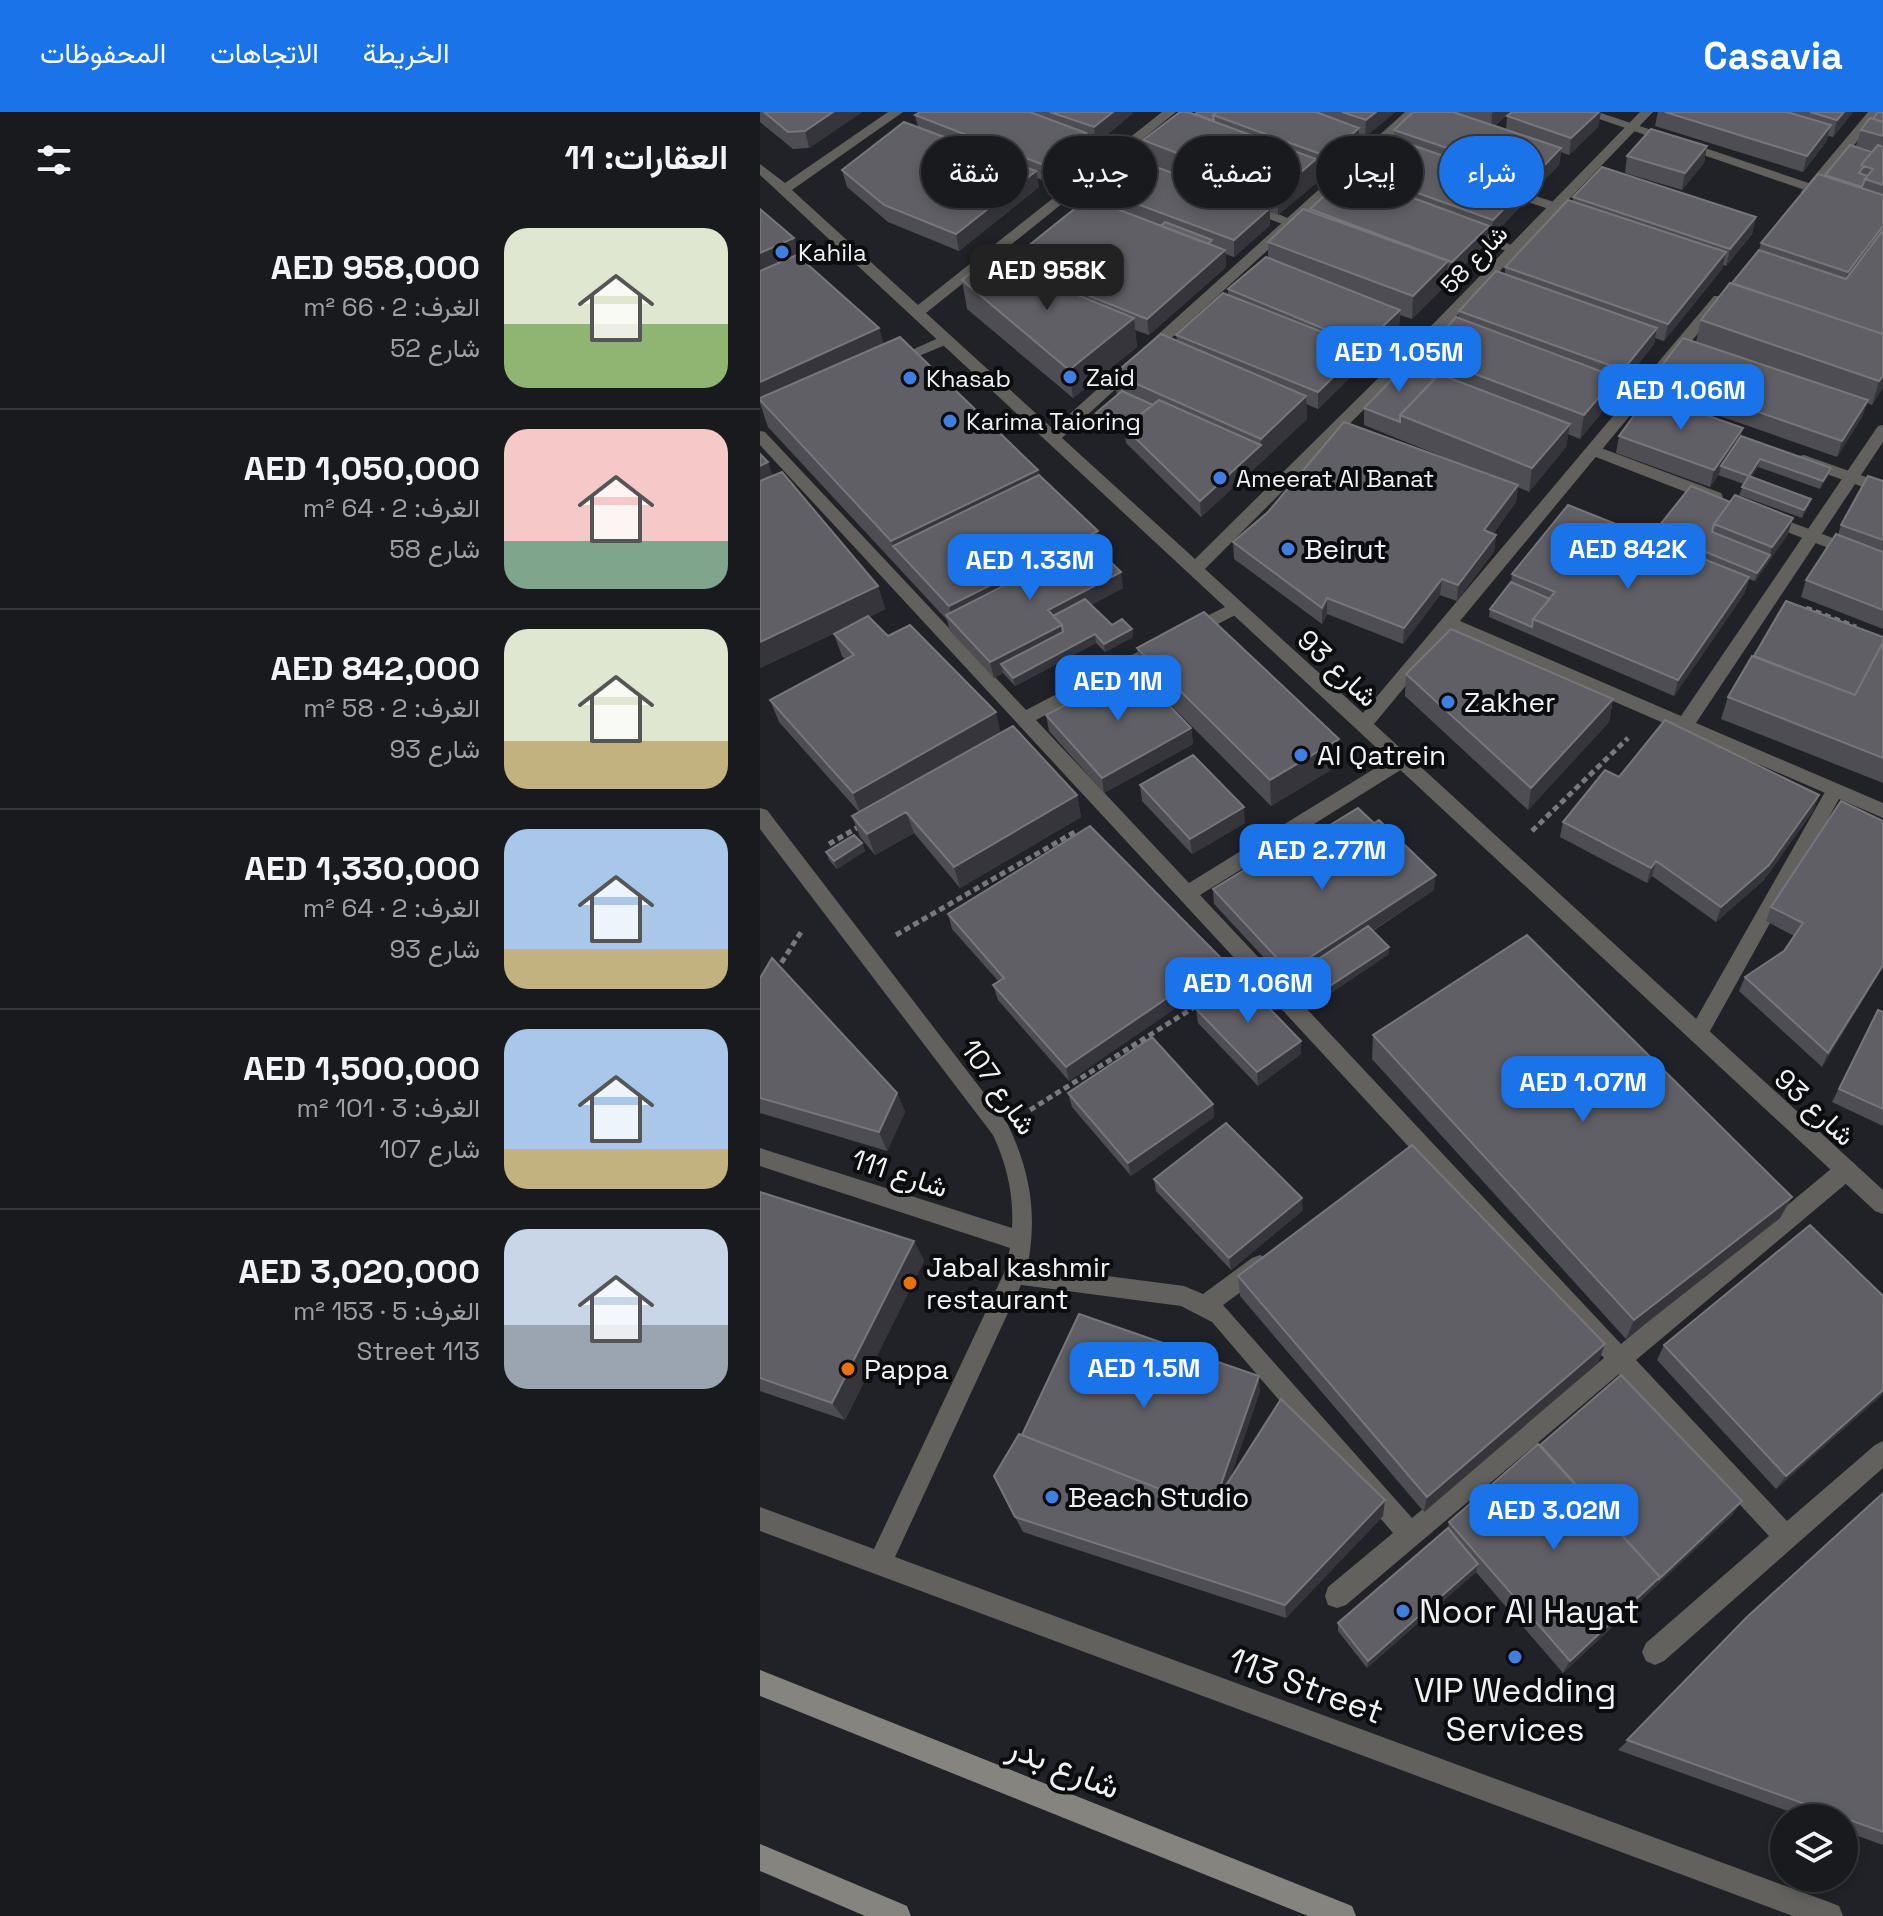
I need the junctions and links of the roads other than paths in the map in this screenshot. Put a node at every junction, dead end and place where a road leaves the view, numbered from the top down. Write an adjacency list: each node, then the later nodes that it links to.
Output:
1 (897, 112): 16 (street)
2 (1413, 112): 13 (street)
3 (1585, 112): 8 (street)
4 (1647, 112): 8 (street, شارع 58)
5 (1875, 112): 15 (street)
6 (1170, 118): 11 (street)
7 (1323, 126): 12 (street)
8 (1632, 128): 15 (street); 19 (street, شارع 58)
9 (1041, 129): 10 (street)
10 (1060, 136)
11 (1143, 136)
12 (1351, 136)
13 (1387, 136)
14 (760, 168): 16 (street, شارع 93)
15 (1811, 189): 22 (street); 23 (street)
16 (784, 190): 28 (street, شارع 93)
17 (1316, 199): 24 (street)
18 (1544, 203): 19 (street)
19 (1555, 207): 26 (street, شارع 58)
20 (1049, 208): 28 (street)
21 (1252, 208): 24 (street)
22 (1792, 212)
23 (1883, 213)
24 (1290, 222): 36 (street)
25 (1455, 227): 26 (street)
26 (1514, 249): 45 (street, شارع 58)
27 (1727, 289): 32 (street)
28 (917, 313): 29 (street, شارع 93)
29 (945, 340): 30 (street); 36 (street, شارع 93)
30 (874, 370)
31 (1581, 377): 32 (street)
32 (1637, 398): 33 (street); 37 (street)
33 (1680, 414)
34 (1883, 430): 39 (street)
35 (760, 436): 48 (street)
36 (1052, 438): 45 (street, شارع 93)
37 (1593, 450): 41 (street); 47 (street)
38 (1794, 456): 39 (street)
39 (1851, 477): 40 (street); 43 (street)
40 (1883, 489)
41 (1725, 501)
42 (1754, 512): 43 (street)
43 (1812, 535): 44 (street); 49 (street)
44 (1883, 563)
45 (1194, 570): 46 (street, شارع 93)
46 (1235, 608): 48 (street); 50 (street, شارع 93)
47 (1449, 623): 49 (street); 50 (street)
48 (1023, 719): 55 (street)
49 (1685, 725): 52 (street)
50 (1362, 726): 51 (street, شارع 93)
51 (1401, 761): 55 (street); 56 (street, شارع 93)
52 (1835, 790): 53 (street); 56 (street)
53 (1883, 811)
54 (760, 815): 60 (street, شارع 107)
55 (1187, 894): 64 (street)
56 (1698, 1034): 58 (street, شارع 93)
57 (760, 1157): 60 (street, شارع 111)
58 (1846, 1170): 59 (street, شارع 93); 64 (street)
59 (1883, 1204)
60 (1023, 1242): 62 (street, شارع 107)
61 (1282, 1248): 63 (street)
62 (1015, 1274): 63 (street); 69 (street, شارع 107)
63 (1206, 1305): 67 (street)
64 (1620, 1359): 67 (street); 68 (street)
65 (1883, 1453): 68 (street)
66 (760, 1519): 69 (street, 113 Street)
67 (1410, 1534): 70 (street)
68 (1786, 1537): 71 (street)
69 (880, 1563): 76 (street, 113 Street)
70 (1337, 1596)
71 (1655, 1652)
72 (760, 1683): 75 (main road, شارع بدر)
73 (760, 1857): 74 (main road)
74 (897, 1916)
75 (1342, 1916)
76 (1829, 1916)

